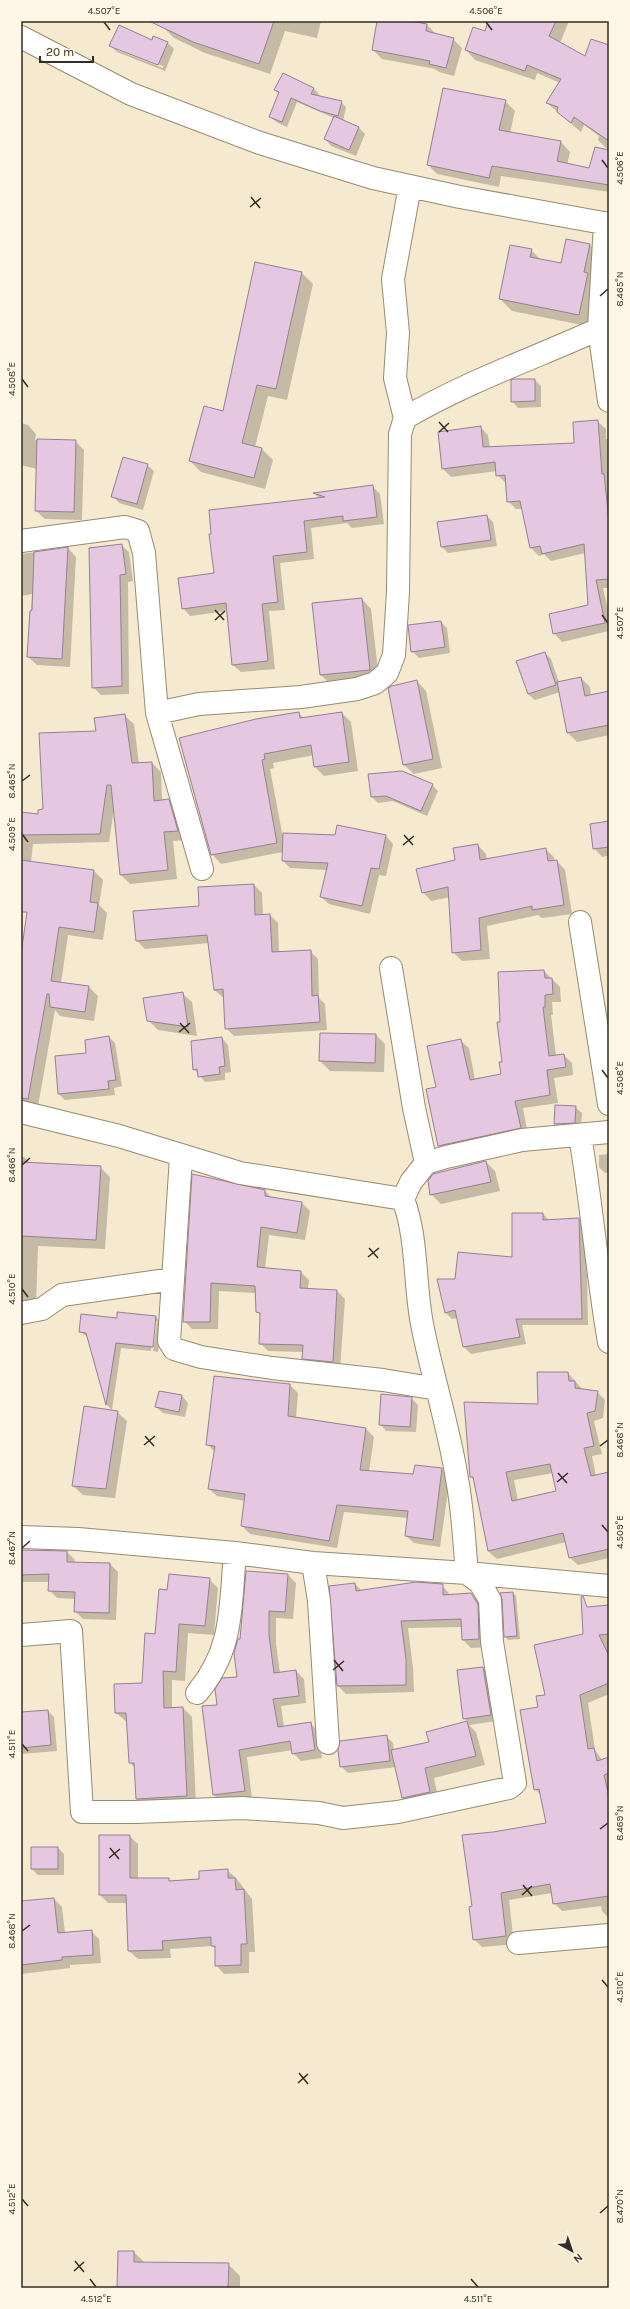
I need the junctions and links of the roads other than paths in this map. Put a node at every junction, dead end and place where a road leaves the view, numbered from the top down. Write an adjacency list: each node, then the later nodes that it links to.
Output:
1 (21, 37): 2 (street)
2 (410, 186): 3 (street); 6 (street)
3 (607, 223): 4 (street)
4 (600, 329): 5 (street); 6 (street)
5 (609, 400)
6 (405, 418): 8 (street)
7 (21, 541): 8 (street)
8 (157, 713): 9 (street)
9 (202, 869)
10 (580, 922): 12 (street)
11 (391, 968): 17 (street)
12 (609, 1104)
13 (21, 1112): 16 (street)
14 (609, 1132): 15 (street)
15 (580, 1136): 17 (street); 21 (street)
16 (181, 1157): 18 (street); 19 (street)
17 (426, 1163): 18 (street)
18 (403, 1199): 22 (street)
19 (173, 1279): 20 (street); 22 (street)
20 (21, 1313)
21 (609, 1342)
22 (437, 1389): 26 (street)
23 (21, 1537): 24 (street)
24 (235, 1553): 25 (street); 29 (street)
25 (313, 1563): 26 (street); 30 (street)
26 (467, 1573): 27 (street); 28 (street)
27 (609, 1586)
28 (21, 1635)
29 (197, 1693)
30 (328, 1743)
31 (609, 1935): 32 (street)
32 (518, 1943)

